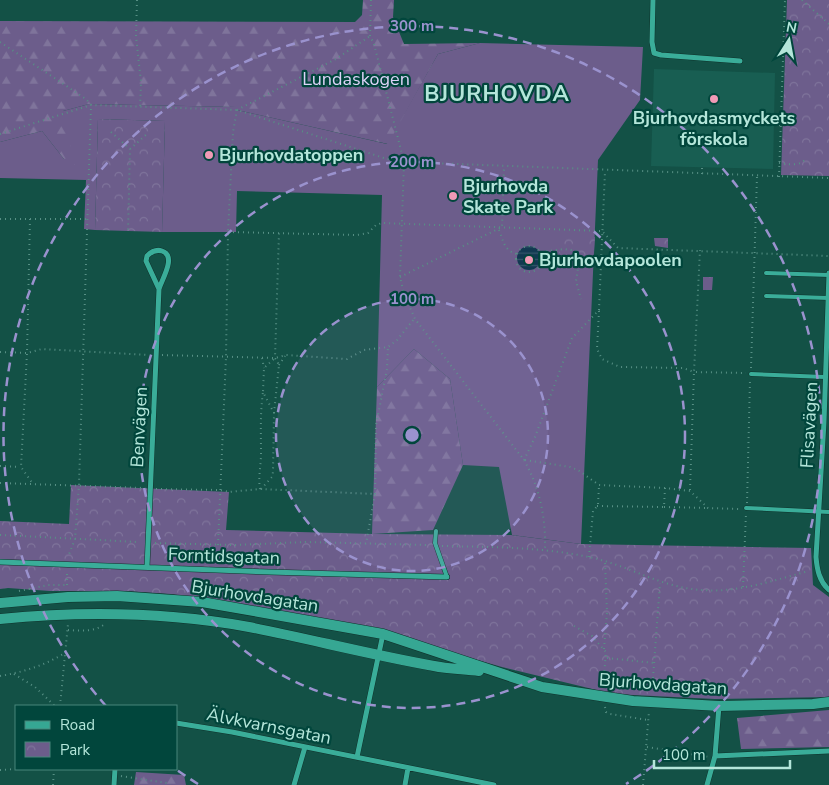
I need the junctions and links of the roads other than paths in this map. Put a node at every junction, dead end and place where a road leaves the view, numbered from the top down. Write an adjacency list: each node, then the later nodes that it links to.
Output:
1 (653, 0): 2 (street)
2 (740, 61)
3 (766, 273): 4 (lane)
4 (829, 274): 7 (street, Flisavägen)
5 (159, 289): 5 (street, Benvägen); 15 (street, Benvägen)
6 (766, 296): 7 (lane)
7 (829, 298): 9 (street, Flisavägen)
8 (750, 374): 9 (lane)
9 (825, 377): 11 (street, Flisavägen)
10 (746, 508): 11 (lane)
11 (819, 511): 12 (lane); 17 (street, Flisavägen)
12 (829, 512)
13 (436, 531): 16 (lane)
14 (0, 562): 15 (street, Forntidsgatan)
15 (147, 567): 16 (street, Forntidsgatan)
16 (447, 577)
17 (829, 590)
18 (0, 603): 20 (main road, Bjurhovdagatan)
19 (0, 619): 21 (main road, Bjurhovdagatan)
20 (383, 634): 21 (street); 22 (main road, Bjurhovdagatan)
21 (378, 654): 22 (main road, Bjurhovdagatan); 29 (street)
22 (497, 672): 24 (main road, Bjurhovdagatan)
23 (829, 702): 24 (main road, Bjurhovdagatan)
24 (719, 706): 28 (street)
25 (178, 723): 26 (street, Älvkvarnsgatan)
26 (305, 747): 29 (street, Älvkvarnsgatan); 33 (street)
27 (829, 751): 28 (street)
28 (715, 756): 36 (street)
29 (357, 757): 30 (street, Älvkvarnsgatan)
30 (408, 768): 34 (street); 35 (street, Älvkvarnsgatan)
31 (115, 772): 32 (street)
32 (114, 785)
33 (294, 785)
34 (405, 785)
35 (494, 785)
36 (707, 785)

